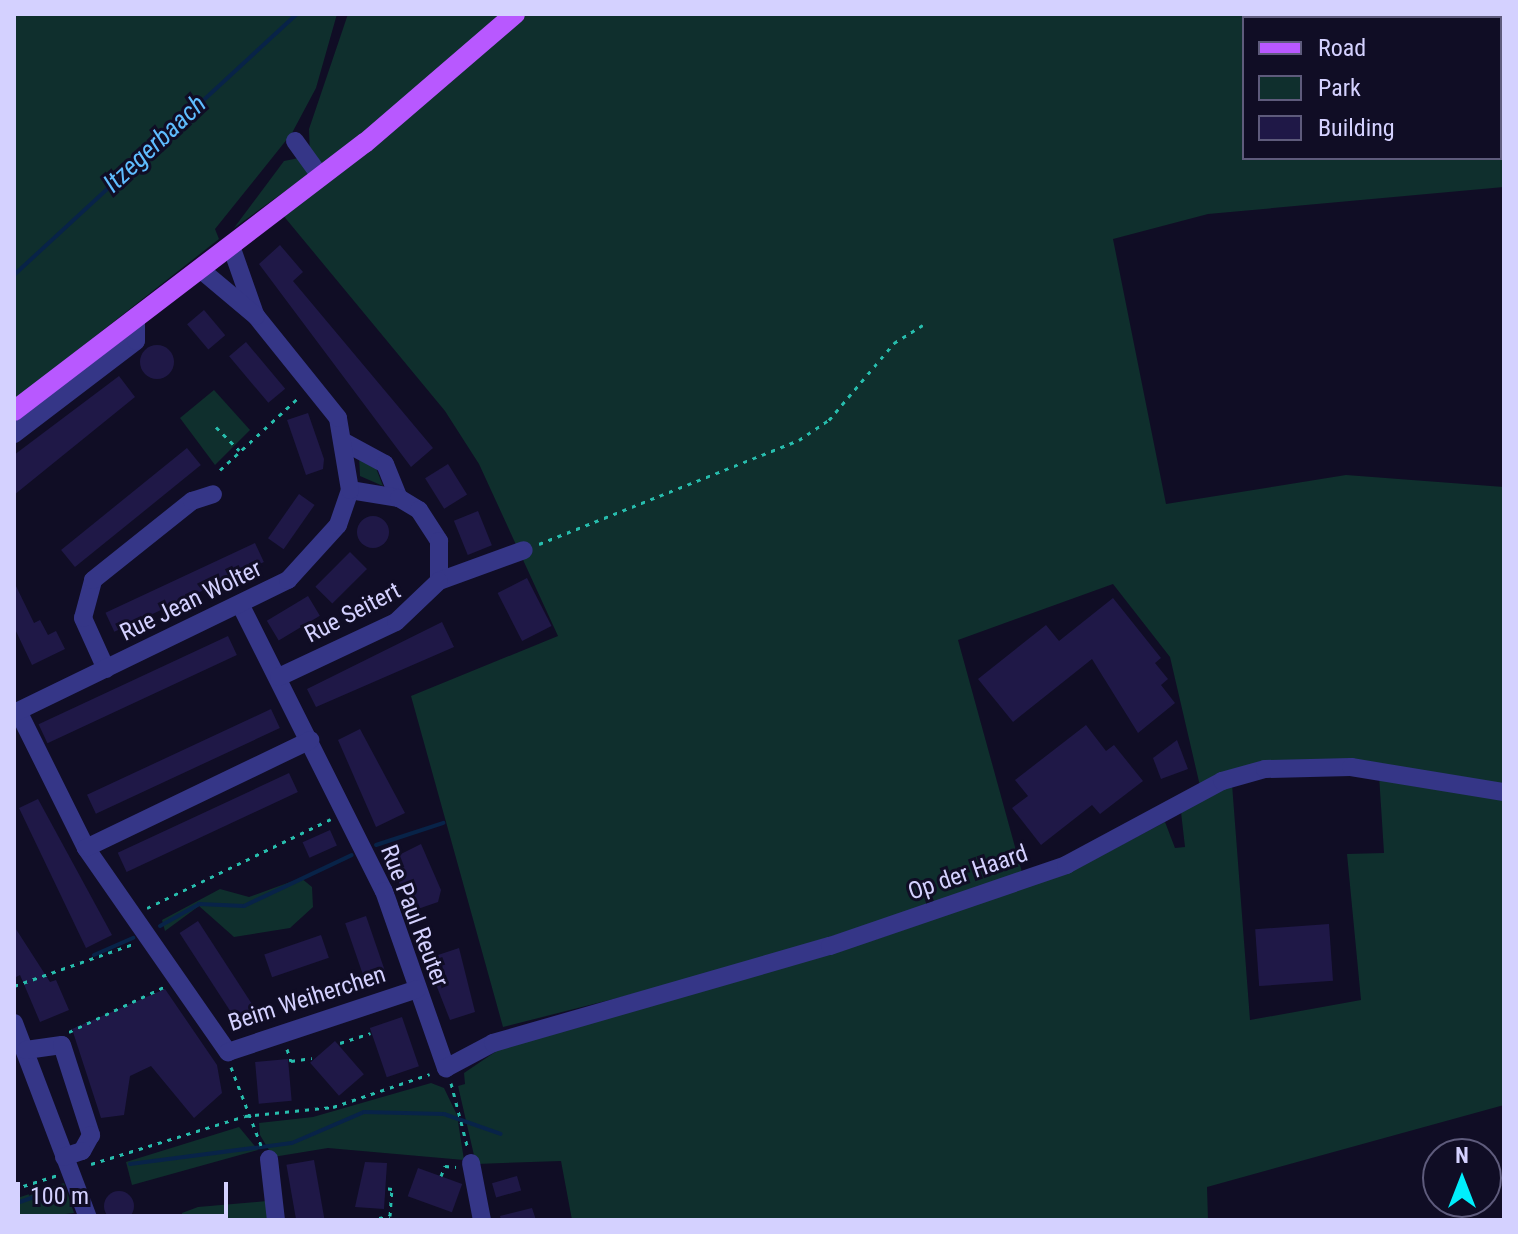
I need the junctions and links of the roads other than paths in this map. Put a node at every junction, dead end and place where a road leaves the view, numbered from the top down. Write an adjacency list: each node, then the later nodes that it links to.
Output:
1 (515, 14): 3 (main road)
2 (295, 141): 3 (street)
3 (321, 177): 4 (main road)
4 (231, 246): 5 (main road); 6 (street, Rue Jean Wolter)
5 (200, 269): 6 (street, Rue Jean Wolter); 7 (main road)
6 (256, 316): 10 (street, Rue Jean Wolter)
7 (136, 318): 8 (main road); 9 (street)
8 (14, 411)
9 (14, 434)
10 (346, 443): 11 (street, Rue Jean Wolter); 13 (street)
11 (350, 490): 13 (street); 16 (street, Rue Jean Wolter)
12 (213, 494): 17 (street)
13 (399, 498): 15 (street)
14 (524, 550): 15 (street)
15 (439, 581): 18 (street, Rue Seitert)
16 (240, 604): 17 (street, Rue Jean Wolter); 18 (street, Rue Paul Reuter)
17 (106, 669): 19 (street, Rue Jean Wolter)
18 (279, 677): 20 (street, Rue Paul Reuter)
19 (16, 712): 22 (street, Beim Weiherchen)
20 (310, 740): 22 (street); 23 (street, Rue Paul Reuter)
21 (1504, 792): 26 (street, Op der Haard)
22 (86, 848): 23 (street, Beim Weiherchen)
23 (417, 989): 26 (street, Rue Paul Reuter)
24 (14, 1023): 25 (street)
25 (26, 1050): 28 (street); 28 (street)
26 (446, 1068)
27 (269, 1159): 31 (street)
28 (63, 1165): 30 (street)
29 (471, 1166): 32 (street)
30 (89, 1220)
31 (276, 1220)
32 (482, 1220)

